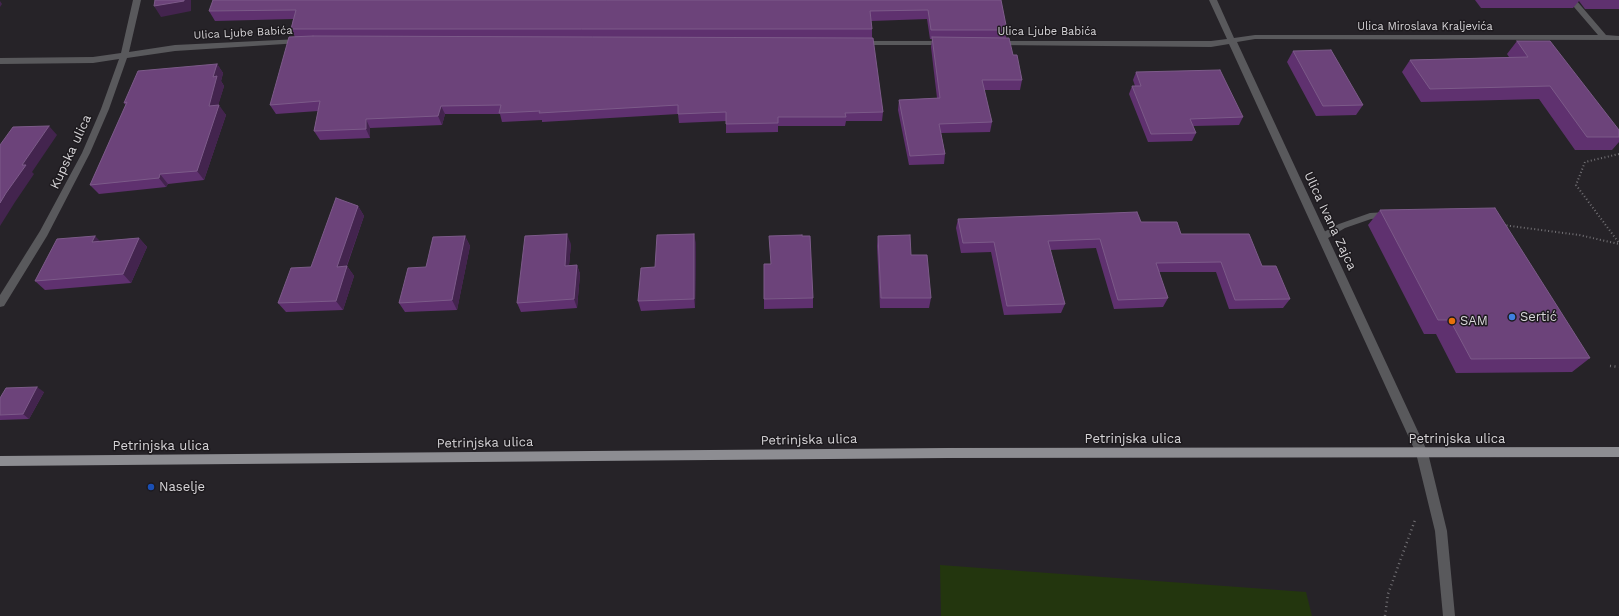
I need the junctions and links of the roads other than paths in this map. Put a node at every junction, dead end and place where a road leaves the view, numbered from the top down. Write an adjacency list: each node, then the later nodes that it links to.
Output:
1 (137, 0): 11 (street, Kupska ulica)
2 (1212, 0): 7 (street, Ulica Ivana Zajca)
3 (1572, 0): 4 (street)
4 (1604, 38): 5 (street, Ulica Miroslava Kraljevića); 7 (street, Ulica Miroslava Kraljevića)
5 (1619, 38)
6 (310, 41): 11 (street, Ulica Ljube Babića)
7 (1232, 41): 10 (street, Ulica Ljube Babića); 14 (street, Ulica Ivana Zajca)
8 (852, 43): 9 (street)
9 (953, 43)
10 (984, 43)
11 (124, 56): 12 (street, Ulica Ljube Babića); 15 (street, Kupska ulica)
12 (0, 60)
13 (1398, 214): 14 (street)
14 (1323, 237): 17 (street, Ulica Ivana Zajca)
15 (0, 303)
16 (1619, 452): 17 (main road, Petrinjska ulica)
17 (1422, 453): 18 (main road, Petrinjska ulica); 19 (street, Ulica Ivana Zajca)
18 (0, 461)
19 (1449, 616)

